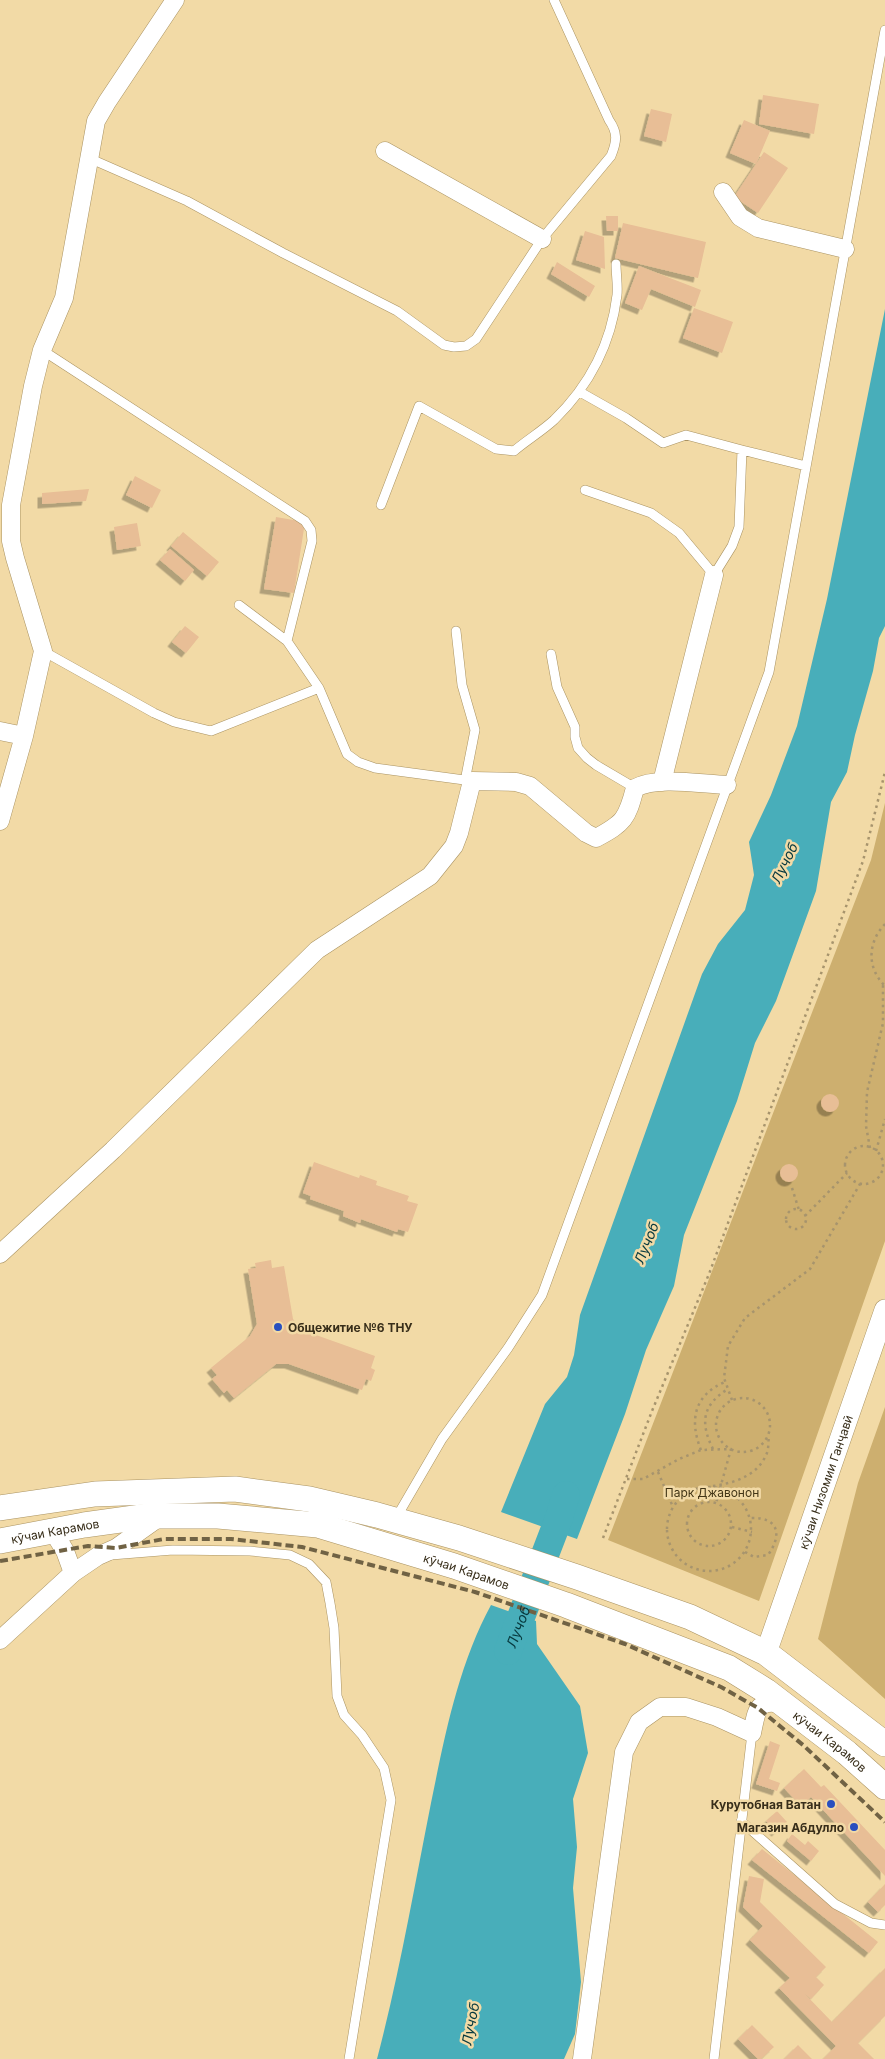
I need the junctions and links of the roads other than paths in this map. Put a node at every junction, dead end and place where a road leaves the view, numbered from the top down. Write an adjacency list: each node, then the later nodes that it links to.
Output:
1 (175, 0): 5 (street)
2 (554, 0): 7 (lane)
3 (885, 30): 8 (lane)
4 (385, 151): 7 (street)
5 (91, 159): 7 (lane); 10 (street)
6 (723, 192): 8 (street)
7 (542, 239)
8 (846, 249): 13 (lane)
9 (616, 264): 11 (lane)
10 (42, 350): 19 (lane); 20 (street)
11 (580, 392): 12 (lane); 15 (lane)
12 (742, 450): 13 (lane); 16 (lane)
13 (806, 466): 27 (lane)
14 (584, 490): 16 (lane)
15 (381, 504)
16 (714, 575): 26 (street)
17 (238, 605): 19 (lane)
18 (456, 631): 25 (lane)
19 (288, 640): 22 (lane)
20 (43, 650): 22 (lane); 24 (street)
21 (551, 654): 28 (lane)
22 (319, 688): 25 (lane)
23 (0, 731): 24 (street)
24 (24, 736): 29 (street)
25 (468, 781): 28 (street); 30 (street)
26 (662, 782): 27 (street); 28 (street)
27 (727, 785): 34 (lane)
28 (635, 788)
29 (0, 821)
30 (0, 1254)
31 (885, 1310): 40 (street, кӯчаи Низомии Ганҷавӣ)
32 (0, 1508): 34 (main road)
33 (161, 1516): 35 (main road, кӯчаи Карамов); 37 (street); 41 (main road, кӯчаи Карамов)
34 (395, 1520): 40 (main road)
35 (53, 1531): 36 (main road, кӯчаи Карамов); 38 (street)
36 (0, 1541)
37 (98, 1556): 38 (street); 47 (lane)
38 (72, 1573): 39 (street)
39 (0, 1640)
40 (766, 1652): 43 (main road)
41 (783, 1704): 42 (street); 44 (main road, кӯчаи Карамов)
42 (752, 1733): 45 (lane); 48 (street)
43 (885, 1744)
44 (885, 1788)
45 (741, 1821): 46 (lane); 49 (lane)
46 (885, 1925)
47 (349, 2059)
48 (582, 2059)
49 (714, 2059)

